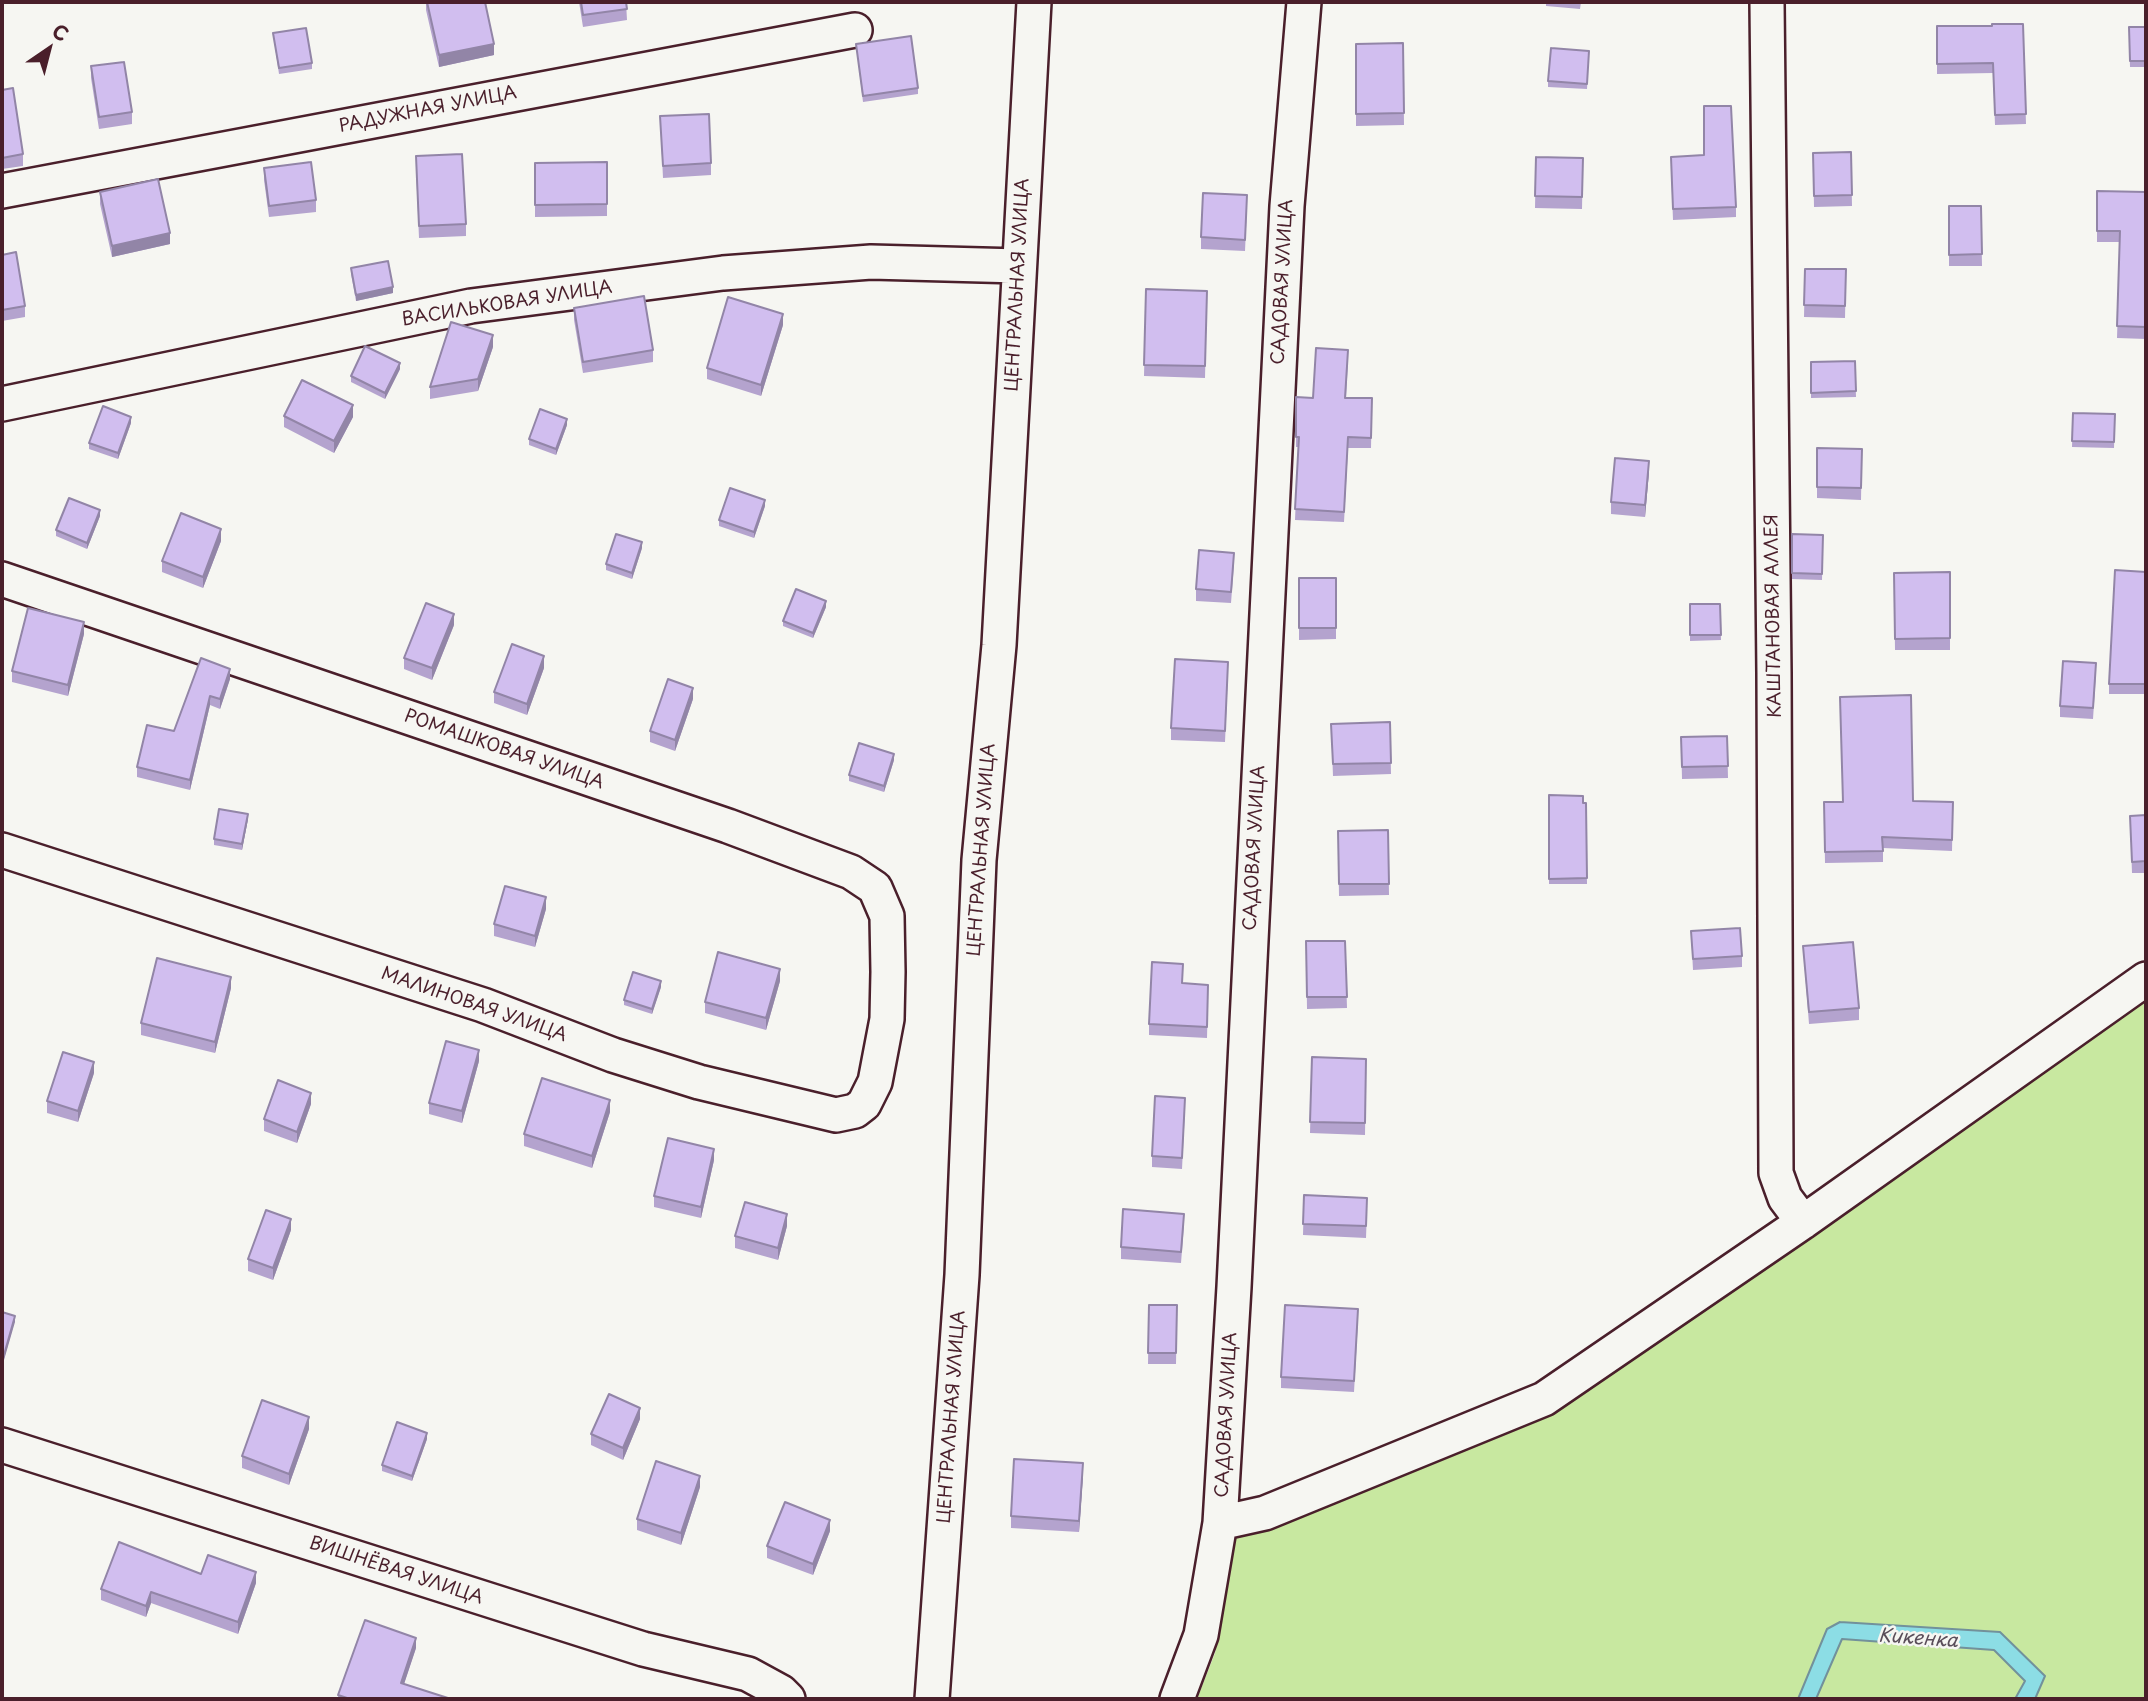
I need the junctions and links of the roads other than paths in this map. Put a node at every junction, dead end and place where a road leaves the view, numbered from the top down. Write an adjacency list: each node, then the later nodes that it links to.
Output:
1 (1034, 2): 6 (street, ЦЕНТРАЛЬНАЯ УЛИЦА)
2 (1304, 2): 14 (street, САДОВАЯ УЛИЦА)
3 (1767, 2): 12 (street, КАШТАНОВАЯ АЛЛЕЯ)
4 (855, 30): 5 (street, РАДУЖНАЯ УЛИЦА)
5 (2, 191)
6 (1019, 266): 7 (street, ВАСИЛЬКОВАЯ УЛИЦА); 17 (street, ЦЕНТРАЛЬНАЯ УЛИЦА)
7 (2, 404)
8 (2, 579): 11 (street, РОМАШКОВАЯ УЛИЦА)
9 (2, 850): 11 (street, МАЛИНОВАЯ УЛИЦА)
10 (2146, 979): 12 (street)
11 (887, 1019)
12 (1803, 1222): 14 (street)
13 (2, 1445): 16 (street, ВИШНЁВАЯ УЛИЦА)
14 (1220, 1523): 15 (street, САДОВАЯ УЛИЦА)
15 (1179, 1695)
16 (788, 1699)
17 (932, 1699)

